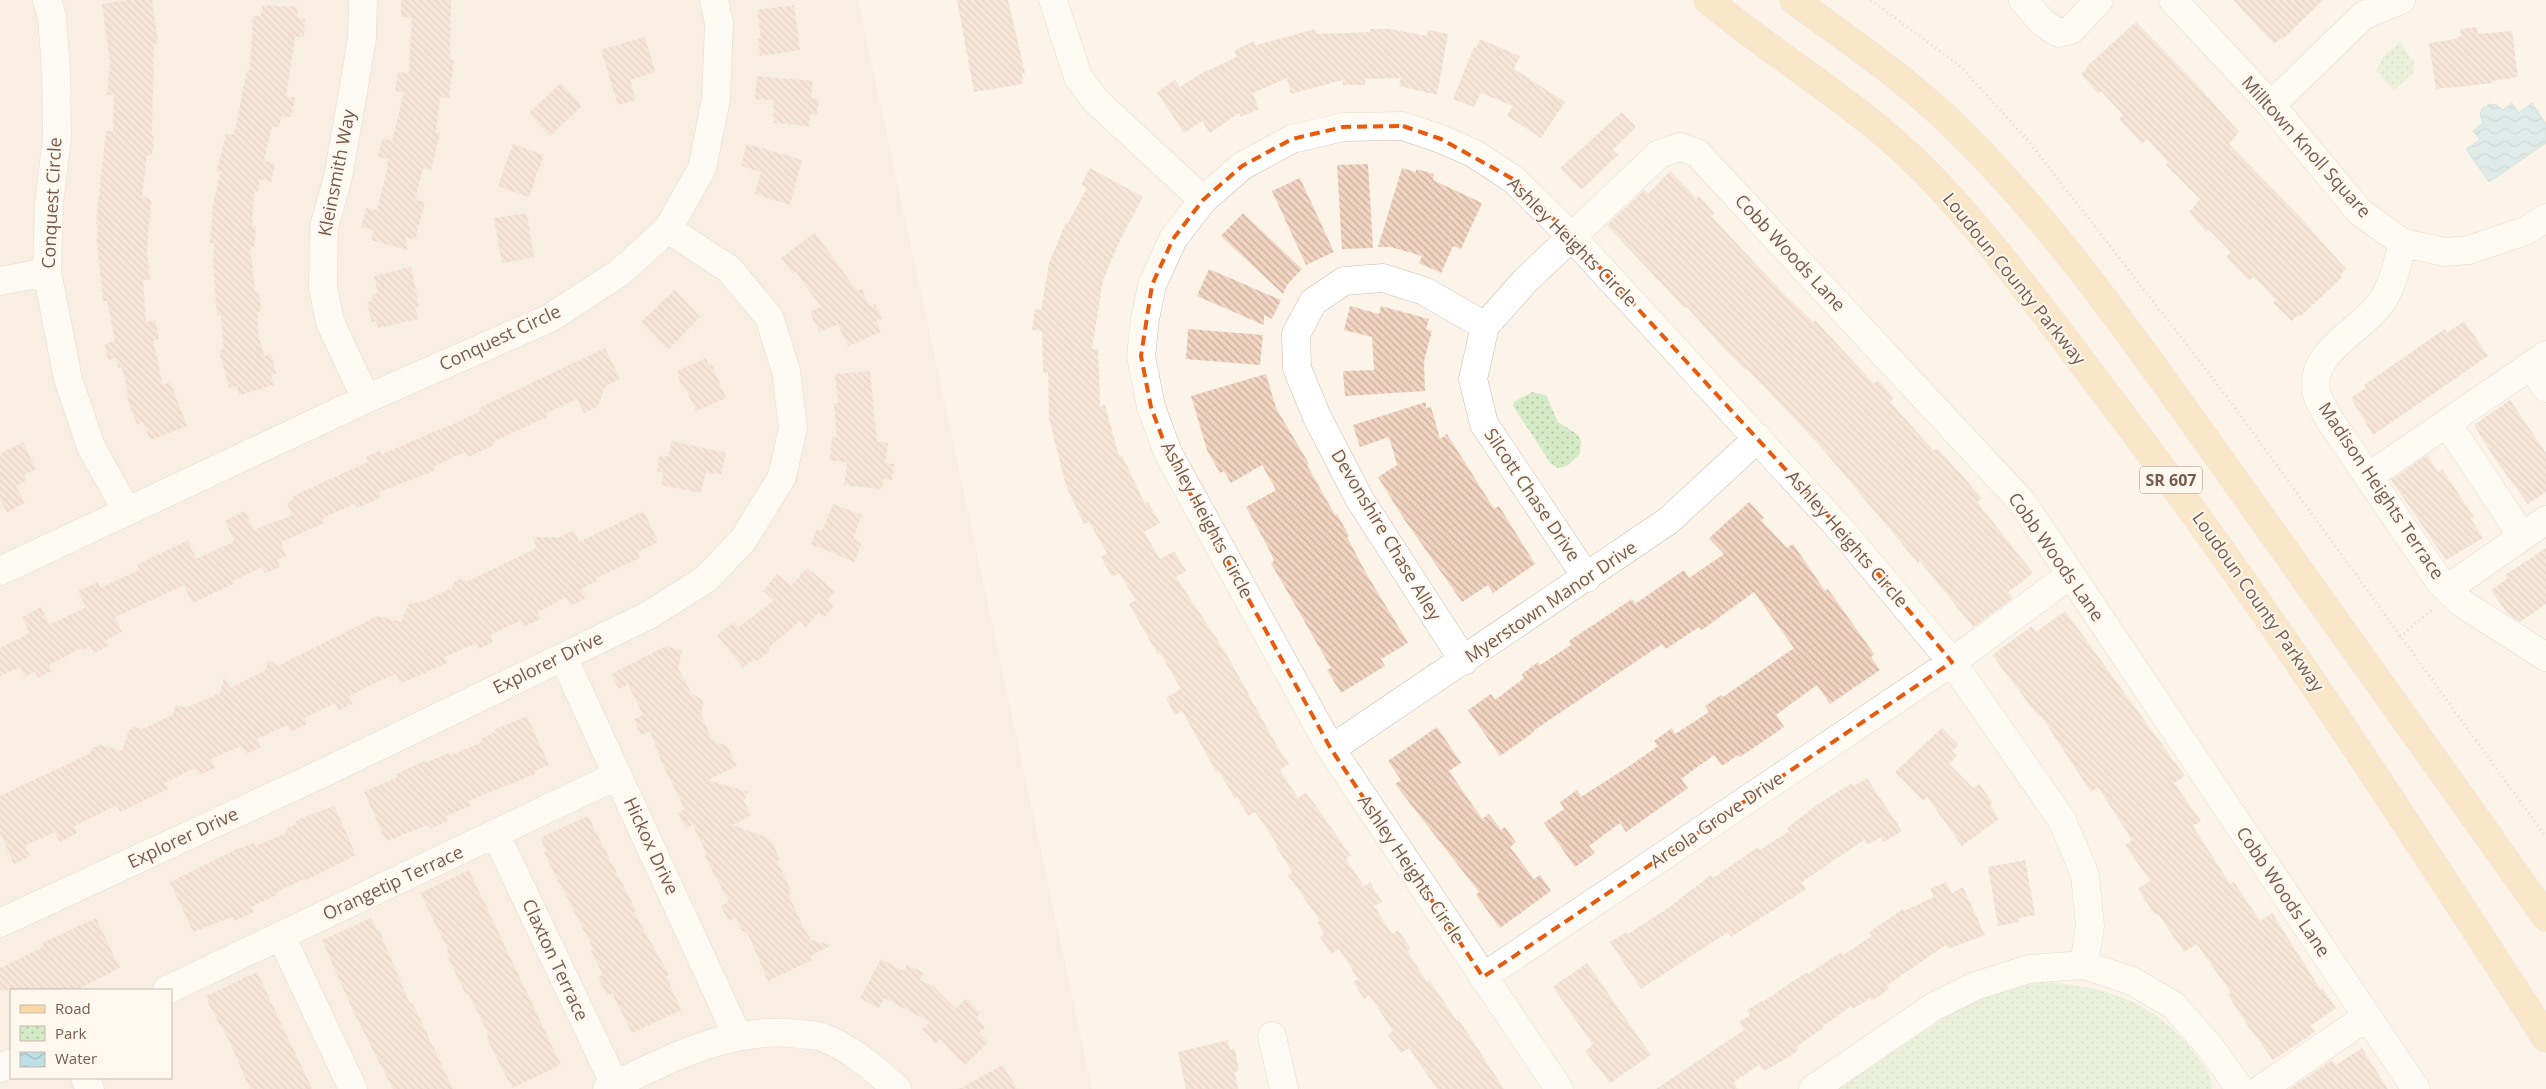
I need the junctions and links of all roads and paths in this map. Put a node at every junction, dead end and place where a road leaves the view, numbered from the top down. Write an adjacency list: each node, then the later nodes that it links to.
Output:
1 (47, 0): 18 (street, Conquest Circle)
2 (363, 0): 23 (street, Kleinsmith Way)
3 (714, 0): 15 (street, Conquest Circle)
4 (1053, 0): 13 (street)
5 (1708, 0): 52 (main road, Loudoun County Parkway / SR 607)
6 (1794, 0): 43 (main road, SR 607)
7 (1871, 0): 34 (path)
8 (2023, 0): 9 (street)
9 (2099, 0)
10 (2173, 0): 12 (street, Milltown Knoll Square)
11 (2401, 0): 12 (street)
12 (2272, 105): 17 (street, Milltown Knoll Square)
13 (1202, 200): 16 (street, Ashley Heights Circle); 39 (street, Ashley Heights Circle)
14 (2546, 218): 17 (street, Milltown Knoll Square)
15 (668, 229): 23 (street, Conquest Circle); 35 (street, Explorer Drive)
16 (1571, 236): 20 (street, Silcott Chase Drive); 25 (street, Ashley Heights Circle); 31 (street, Cobb Woods Lane)
17 (2403, 243): 26 (street, Madison Heights Terrace)
18 (47, 272): 19 (street); 27 (street, Conquest Circle)
19 (0, 282)
20 (1485, 326): 32 (street, Silcott Chase Drive); 37 (street, Devonshire Chase Alley)
21 (2539, 360): 22 (street); 24 (street)
22 (2546, 388)
23 (366, 399): 27 (street, Conquest Circle)
24 (2447, 423): 26 (street); 29 (street)
25 (1758, 438): 32 (street, Myerstown Manor Drive); 38 (street, Ashley Heights Circle)
26 (2368, 477): 33 (street, Madison Heights Terrace)
27 (127, 511): 30 (street, Conquest Circle)
28 (2546, 520): 29 (street)
29 (2522, 536): 33 (street)
30 (0, 572)
31 (2070, 575): 38 (street, Arcola Grove Drive); 49 (street, Cobb Woods Lane)
32 (1587, 578): 37 (street, Myerstown Manor Drive)
33 (2447, 589): 34 (path); 36 (street, Madison Heights Terrace)
34 (2400, 637): 42 (path)
35 (563, 657): 40 (street, Hickox Drive); 44 (street, Explorer Drive)
36 (2546, 657)
37 (1464, 661): 39 (street, Myerstown Manor Drive)
38 (1952, 662): 46 (street, Ashley Heights Circle); 47 (street, Arcola Grove Drive)
39 (1331, 749): 47 (street, Ashley Heights Circle)
40 (618, 775): 41 (street, Orangetip Terrace); 50 (street, Hickox Drive)
41 (496, 835): 45 (street, Orangetip Terrace); 53 (street, Claxton Terrace)
42 (2546, 837)
43 (2546, 917)
44 (0, 923)
45 (281, 936): 48 (street, Orangetip Terrace); 54 (street)
46 (2084, 965): 58 (street); 59 (street)
47 (1483, 977): 57 (street, Ashley Heights Circle)
48 (169, 989)
49 (2367, 1017): 60 (street); 61 (street, Cobb Woods Lane)
50 (737, 1035): 53 (street); 55 (street)
51 (1272, 1036): 56 (street)
52 (2546, 1038)
53 (611, 1087)
54 (353, 1089)
55 (897, 1089)
56 (1284, 1089)
57 (1558, 1089)
58 (1813, 1089)
59 (2240, 1089)
60 (2261, 1089)
61 (2416, 1089)

